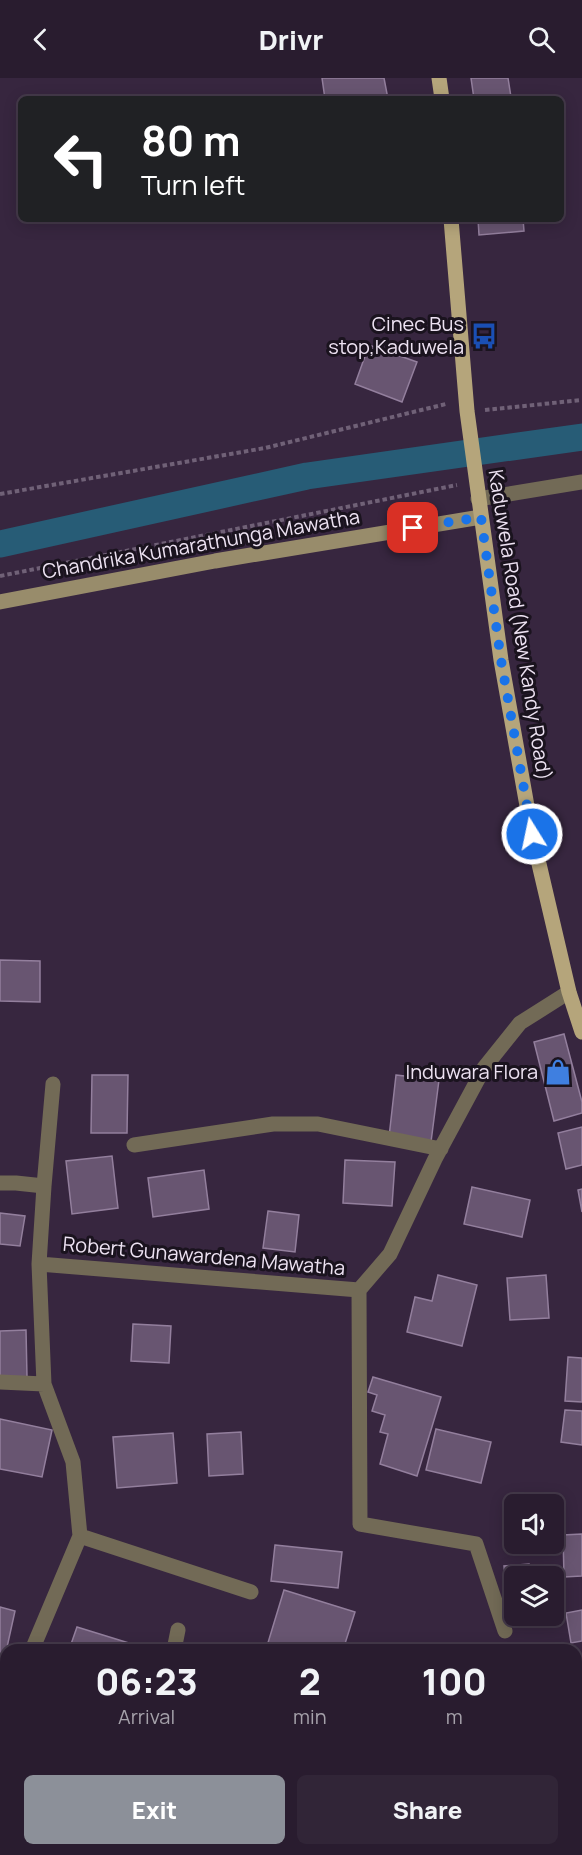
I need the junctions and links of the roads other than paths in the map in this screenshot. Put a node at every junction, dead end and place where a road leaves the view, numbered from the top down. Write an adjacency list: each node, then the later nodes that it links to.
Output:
1 (439, 78): 2 (main road)
2 (442, 96)
3 (451, 222): 5 (main road, Kaduwela Road (New Kandy Road))
4 (582, 482): 5 (street)
5 (478, 499): 6 (main road, Kaduwela Road (New Kandy Road))
6 (481, 517): 7 (main road, Chandrika Kumarathunga Mawatha); 8 (main road, Kaduwela Road (New Kandy Road))
7 (0, 602)
8 (569, 992): 9 (main road, Kaduwela Road (New Kandy Road)); 12 (street, Robert Gunawardena Mawatha)
9 (582, 1032)
10 (53, 1084): 14 (street)
11 (134, 1145): 12 (street)
12 (441, 1149): 16 (street, Robert Gunawardena Mawatha)
13 (0, 1183): 14 (street)
14 (44, 1186): 15 (street)
15 (39, 1264): 16 (street, Robert Gunawardena Mawatha); 18 (street, Robert Gunawardena Mawatha)
16 (359, 1290): 22 (street)
17 (0, 1382): 18 (street)
18 (44, 1384): 19 (street, Robert Gunawardena Mawatha)
19 (80, 1536): 20 (street); 23 (street, Robert Gunawardena Mawatha)
20 (251, 1592)
21 (178, 1630): 24 (street)
22 (505, 1631)
23 (35, 1644)
24 (175, 1644)

